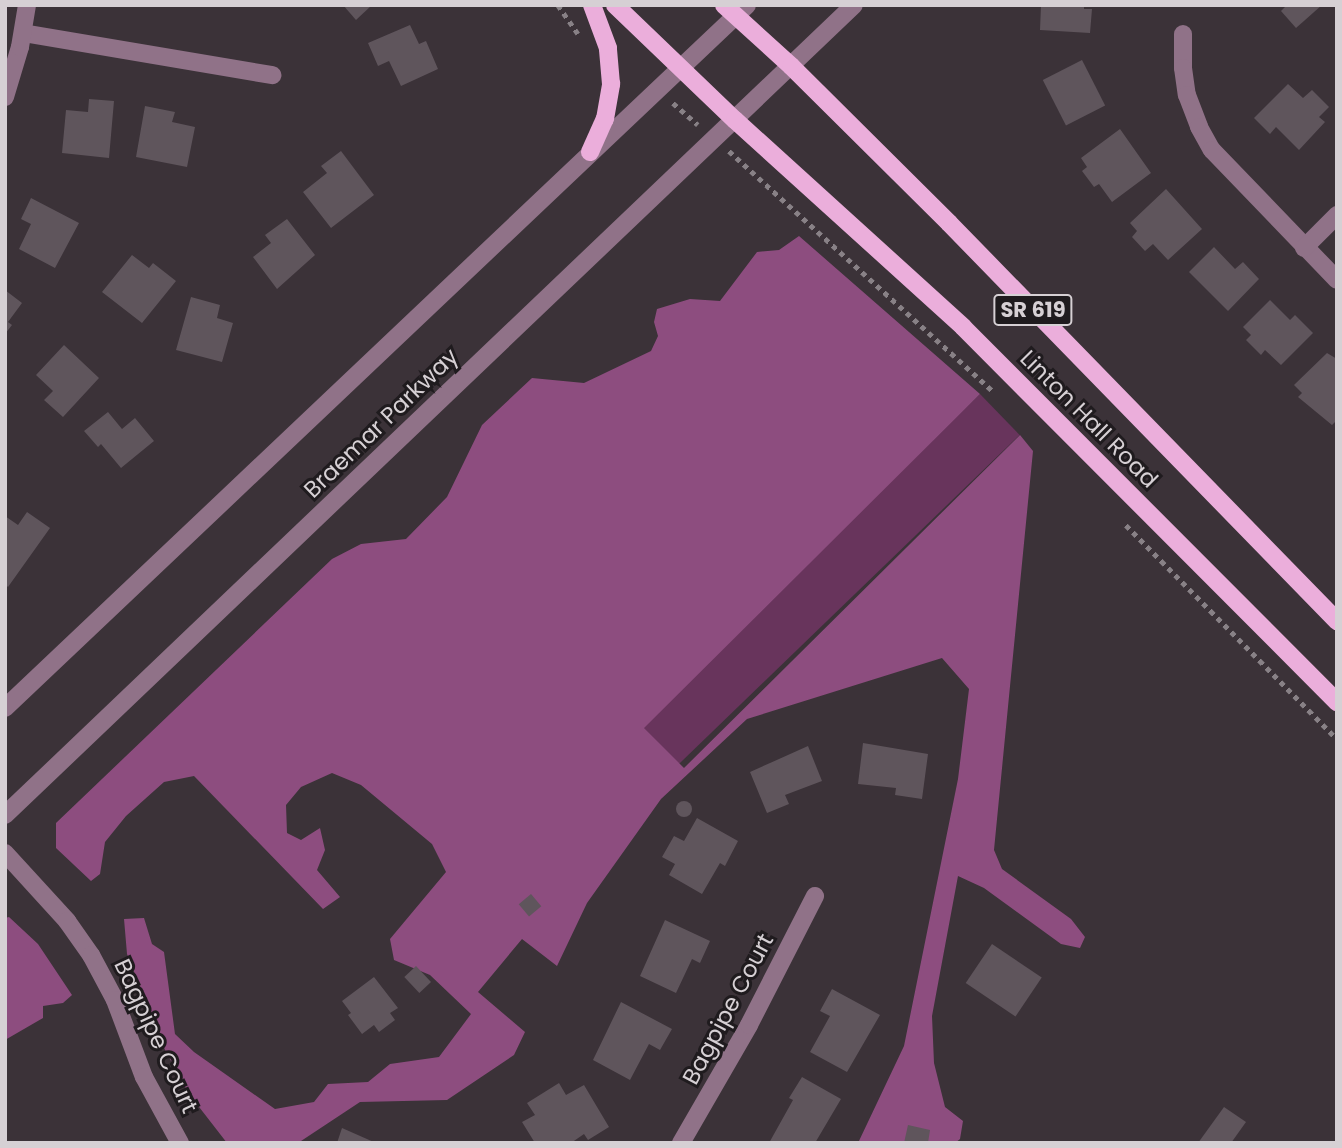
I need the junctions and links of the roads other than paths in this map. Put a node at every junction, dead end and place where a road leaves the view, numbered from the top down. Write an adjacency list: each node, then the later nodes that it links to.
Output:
1 (27, 5): 6 (street)
2 (592, 5): 13 (main road)
3 (615, 5): 9 (main road, Linton Hall Road / SR 619)
4 (853, 5): 8 (street, Braemar Parkway)
5 (735, 9): 8 (main road, Linton Hall Road / SR 619); 9 (street)
6 (23, 33): 10 (street); 11 (street)
7 (1183, 34): 15 (street)
8 (791, 66): 12 (street, Braemar Parkway); 17 (main road, Linton Hall Road / SR 619)
9 (679, 67): 12 (main road, Linton Hall Road / SR 619); 13 (street)
10 (272, 75)
11 (5, 97)
12 (736, 120): 18 (main road, Linton Hall Road / SR 619); 20 (street, Braemar Parkway)
13 (590, 152): 19 (street)
14 (1337, 215): 15 (street)
15 (1304, 248): 16 (street)
16 (1337, 280)
17 (1337, 621)
18 (1337, 702)
19 (5, 708)
20 (5, 815)
21 (5, 853): 23 (street, Bagpipe Court)
22 (815, 896): 24 (street, Bagpipe Court)
23 (180, 1143)
24 (681, 1143)

